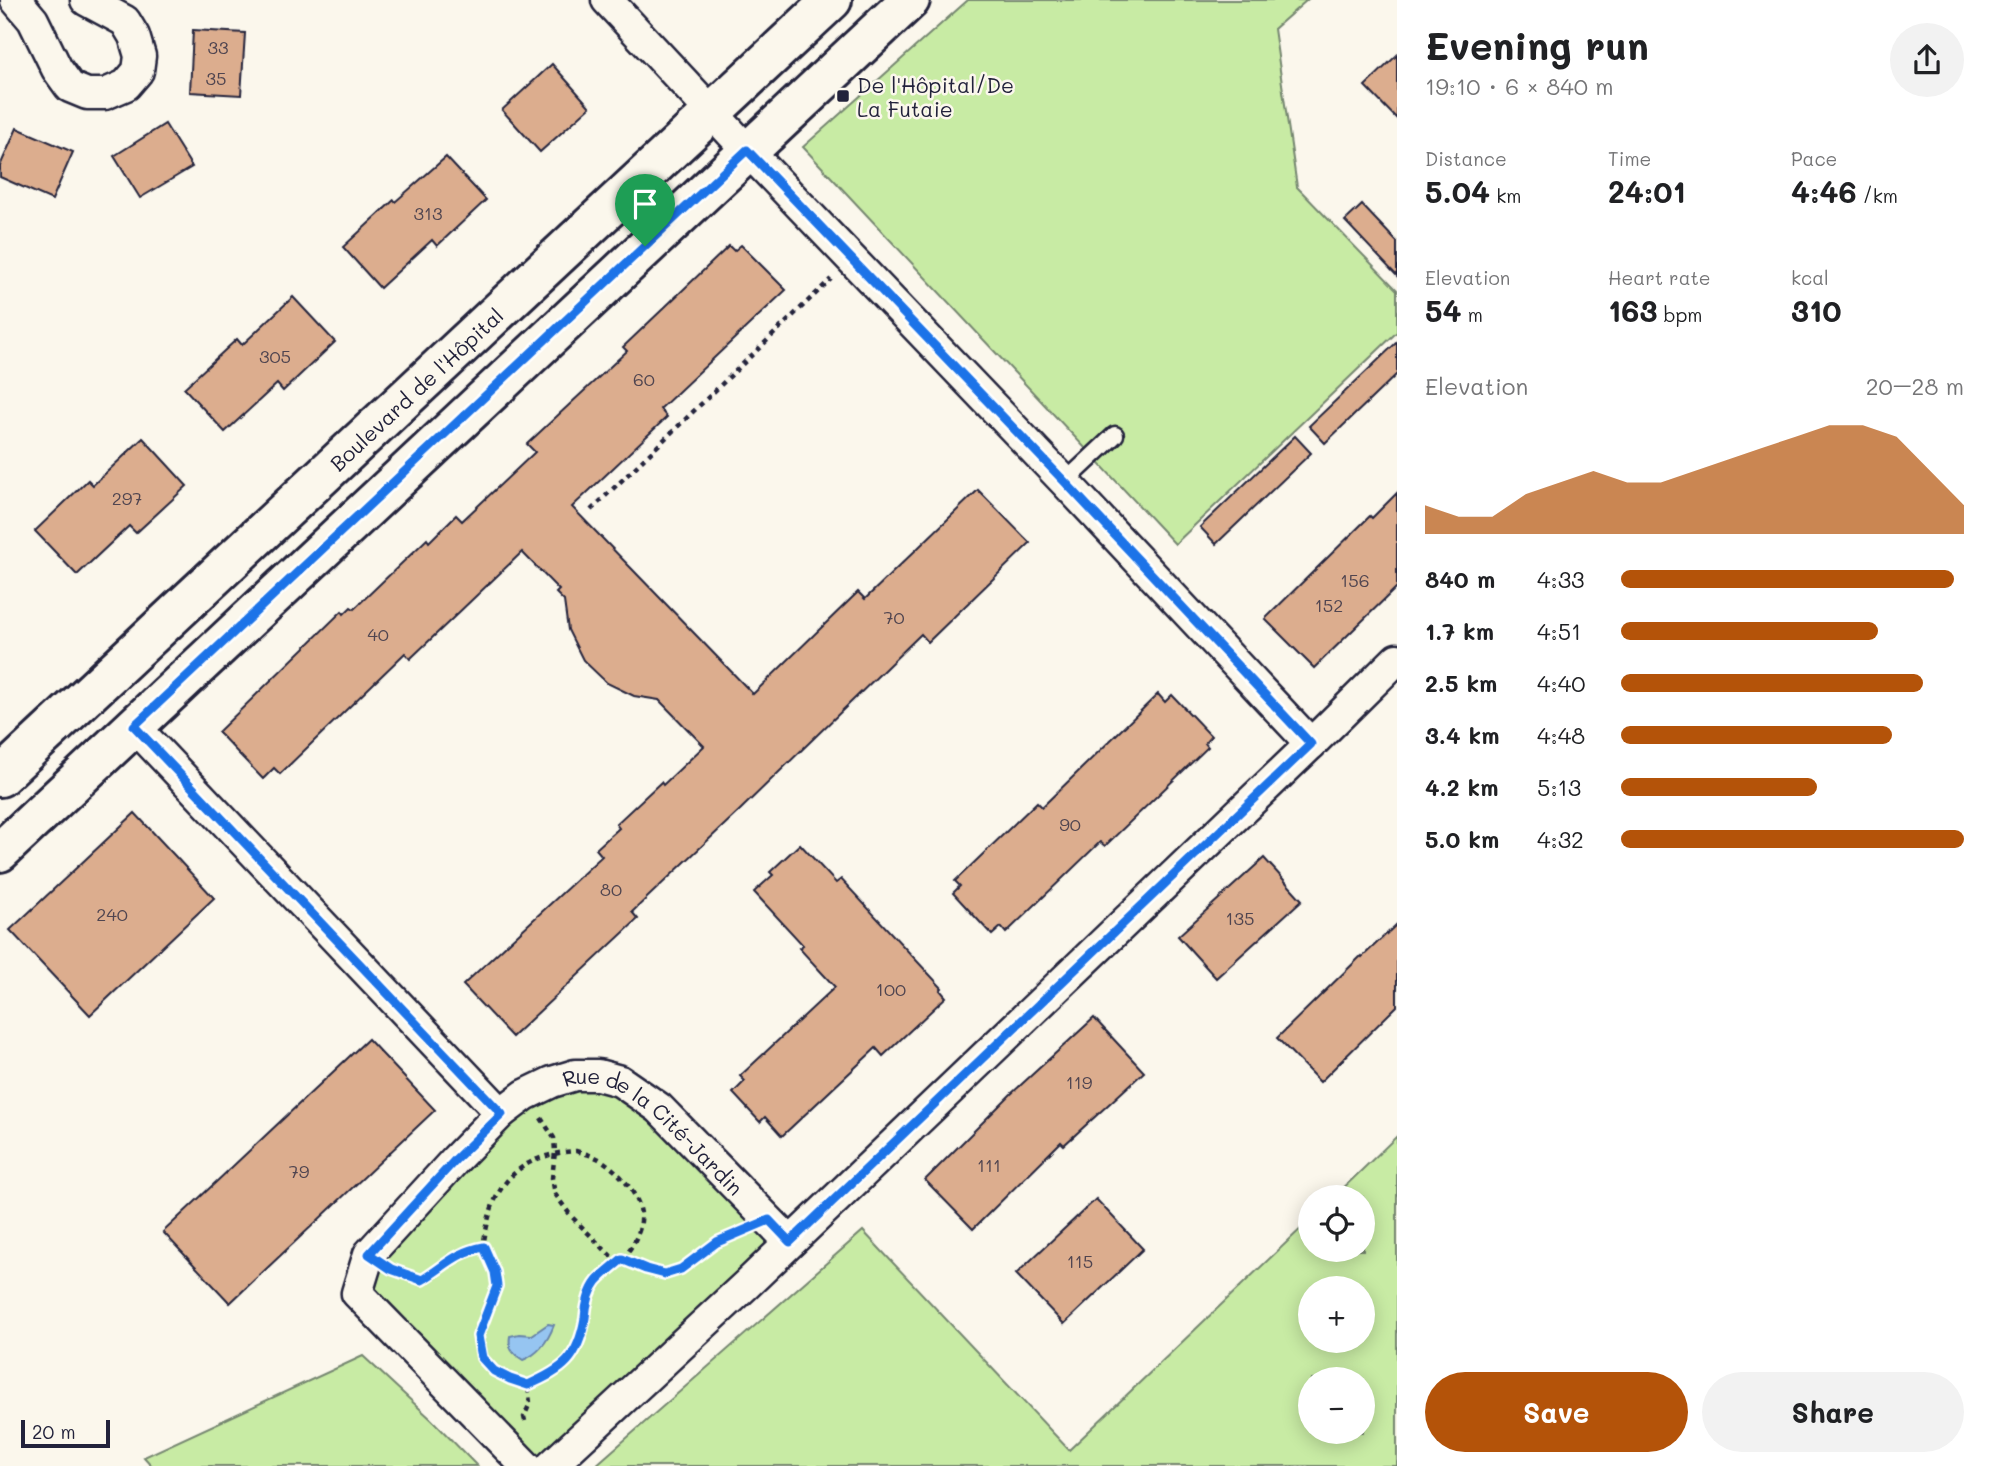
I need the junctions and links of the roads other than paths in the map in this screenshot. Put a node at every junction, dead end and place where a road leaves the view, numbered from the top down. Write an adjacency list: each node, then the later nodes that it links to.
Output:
1 (16, 0): 2 (street)
2 (86, 0)
3 (607, 0): 6 (street)
4 (832, 0): 6 (main road, Boulevard de l'Hôpital)
5 (910, 0): 7 (main road)
6 (712, 111): 7 (street); 13 (main road, Boulevard de l'Hôpital)
7 (747, 150): 9 (street); 11 (main road)
8 (1115, 435): 9 (lane)
9 (1065, 482): 12 (street)
10 (1397, 659): 12 (street)
11 (134, 726): 14 (main road); 15 (street)
12 (1311, 744): 16 (street)
13 (0, 777)
14 (0, 852)
15 (502, 1114): 16 (street, Rue de la Cité-Jardin); 17 (street, Rue de la Cité-Jardin)
16 (790, 1242): 18 (street)
17 (526, 1466)
18 (551, 1466)

